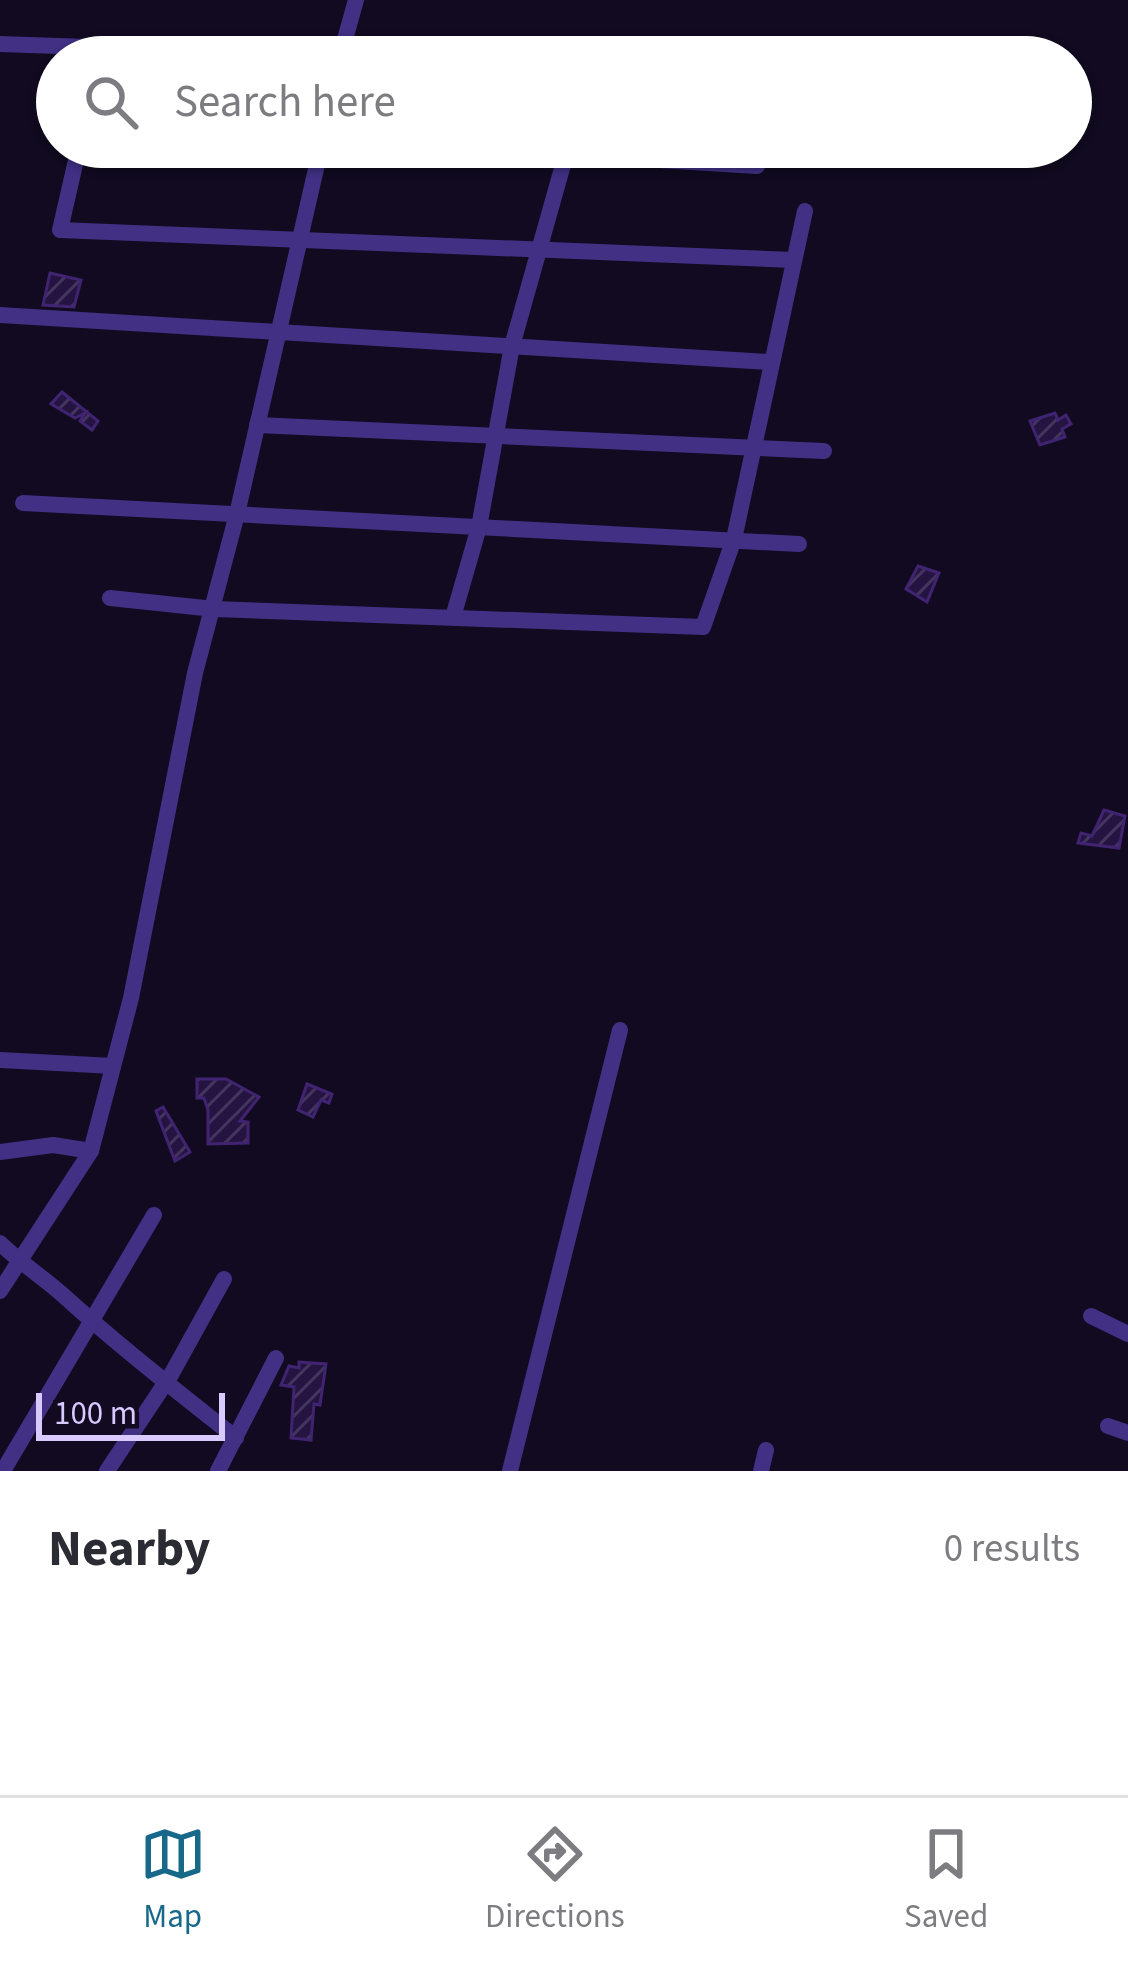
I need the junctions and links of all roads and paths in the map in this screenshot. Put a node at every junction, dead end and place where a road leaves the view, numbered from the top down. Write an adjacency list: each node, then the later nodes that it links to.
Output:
1 (356, 0): 2 (street)
2 (346, 36)
3 (0, 44): 4 (street)
4 (36, 47)
5 (74, 168): 9 (street)
6 (316, 168): 9 (street)
7 (563, 168): 10 (street)
8 (805, 211): 11 (street)
9 (301, 240): 10 (street); 13 (street)
10 (542, 250): 11 (street); 14 (street)
11 (793, 260): 15 (street)
12 (0, 315): 13 (street)
13 (280, 331): 14 (street); 16 (street)
14 (512, 346): 15 (street); 17 (street)
15 (768, 362): 18 (street)
16 (256, 425): 17 (street); 21 (street)
17 (496, 436): 18 (street); 22 (street)
18 (754, 451): 19 (street); 23 (street)
19 (824, 451)
20 (23, 503): 21 (street)
21 (237, 514): 22 (street); 26 (street)
22 (479, 527): 23 (street); 27 (street)
23 (734, 539): 24 (street); 27 (street)
24 (800, 544)
25 (110, 598): 26 (street)
26 (214, 609): 27 (street); 30 (street)
27 (453, 617)
28 (620, 1030): 50 (street)
29 (0, 1060): 30 (street)
30 (113, 1066): 31 (street)
31 (91, 1151): 32 (street); 35 (street)
32 (0, 1152)
33 (154, 1215): 39 (street)
34 (0, 1243): 35 (street)
35 (17, 1264): 37 (street); 39 (street)
36 (224, 1279): 42 (street)
37 (0, 1292)
38 (1091, 1316): 40 (street)
39 (90, 1323): 42 (street); 47 (street)
40 (1128, 1334)
41 (275, 1358): 45 (street)
42 (166, 1383): 45 (street); 48 (street)
43 (1108, 1426): 44 (street)
44 (1128, 1433)
45 (236, 1438): 49 (street)
46 (766, 1450): 51 (street)
47 (3, 1471)
48 (107, 1471)
49 (218, 1471)
50 (510, 1471)
51 (760, 1471)

